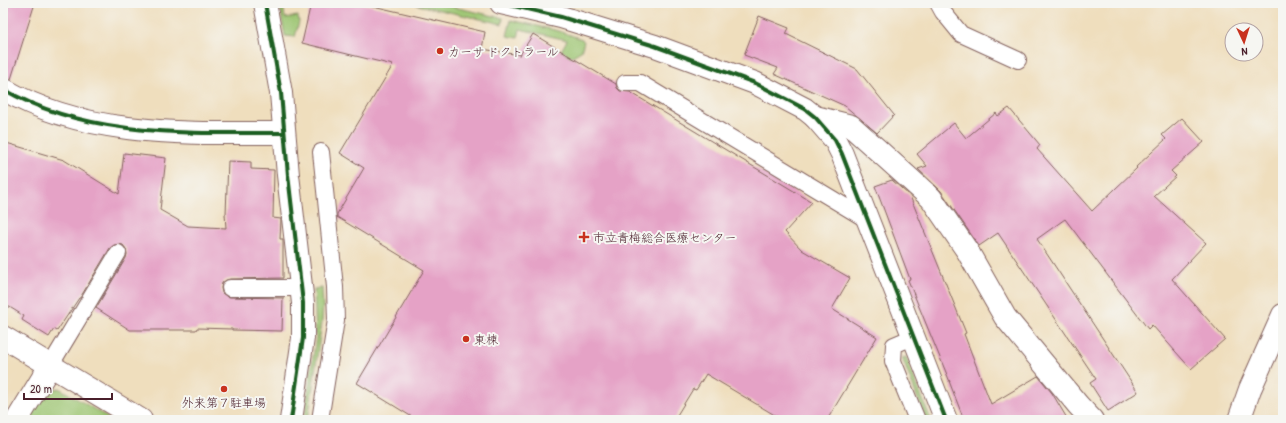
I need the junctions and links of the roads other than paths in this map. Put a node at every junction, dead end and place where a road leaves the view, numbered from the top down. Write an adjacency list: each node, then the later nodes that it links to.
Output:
1 (265, 3): 8 (street)
2 (501, 3): 7 (street)
3 (938, 3): 4 (lane)
4 (1018, 60)
5 (625, 83): 10 (lane)
6 (3, 89): 8 (street)
7 (815, 117): 10 (street); 24 (street)
8 (284, 133): 13 (street)
9 (321, 152): 21 (lane)
10 (868, 221): 16 (street)
11 (118, 253): 17 (lane)
12 (230, 288): 13 (lane)
13 (302, 288): 20 (street)
14 (1283, 315): 25 (street)
15 (3, 337): 17 (street)
16 (913, 337): 22 (lane); 23 (street)
17 (50, 366): 18 (street); 19 (street)
18 (17, 420)
19 (141, 420)
20 (291, 420)
21 (320, 420)
22 (917, 420)
23 (946, 420)
24 (1092, 420)
25 (1240, 420)

